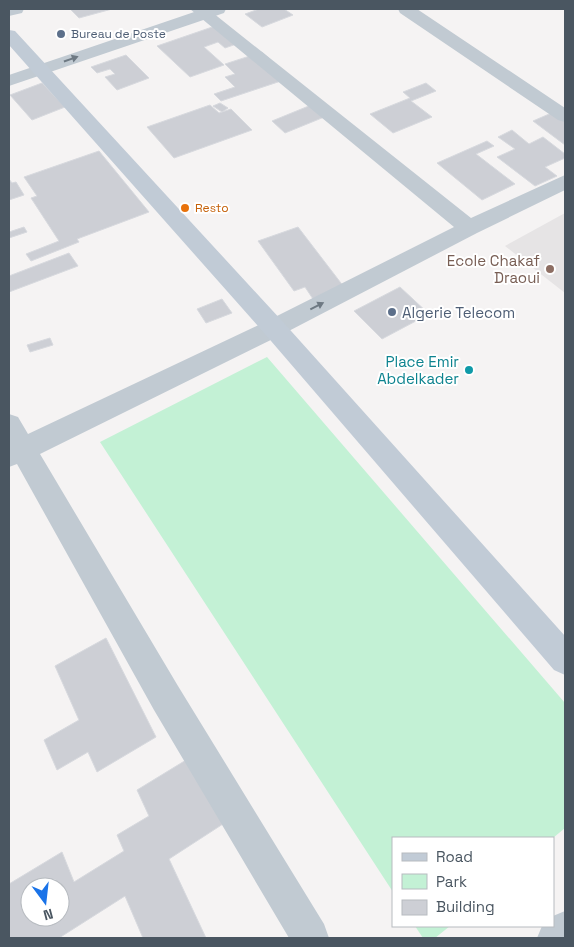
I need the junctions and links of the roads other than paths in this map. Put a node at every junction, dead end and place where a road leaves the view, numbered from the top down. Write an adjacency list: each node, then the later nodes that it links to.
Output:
1 (16, 9): 5 (street)
2 (177, 9): 7 (street)
3 (406, 9): 9 (street)
4 (207, 10): 7 (street, one-way to 4); 11 (street)
5 (9, 11)
6 (9, 36): 7 (main road)
7 (26, 66): 8 (street); 12 (main road)
8 (9, 81)
9 (565, 116)
10 (565, 182): 11 (street)
11 (469, 228): 12 (street, one-way to 11)
12 (274, 328): 13 (street); 14 (main road)
13 (13, 443): 16 (street)
14 (565, 659)
15 (565, 930): 17 (street)
16 (310, 938)
17 (556, 938)

